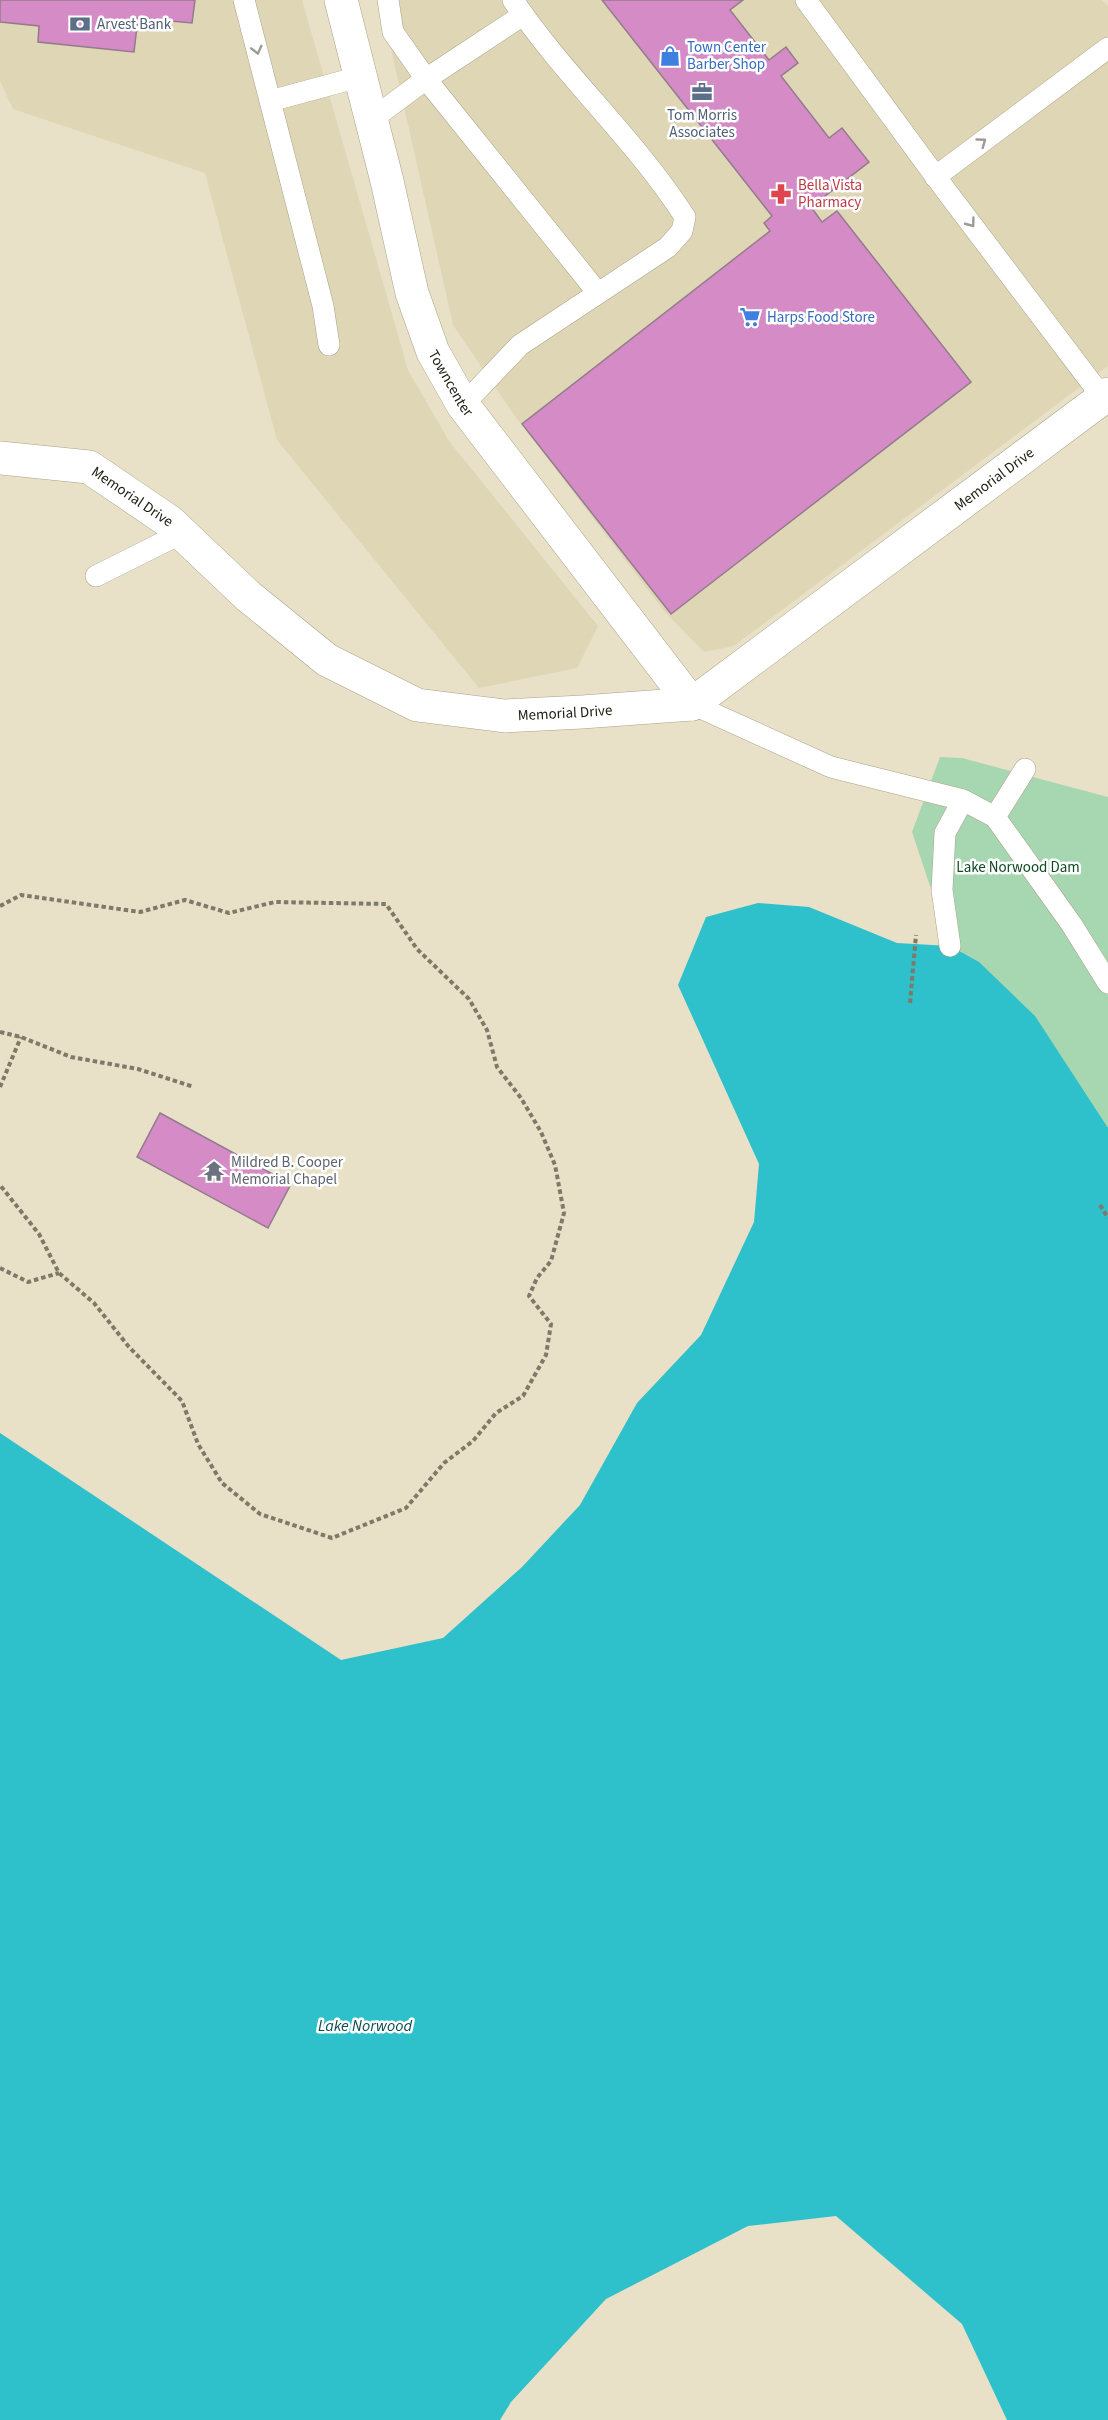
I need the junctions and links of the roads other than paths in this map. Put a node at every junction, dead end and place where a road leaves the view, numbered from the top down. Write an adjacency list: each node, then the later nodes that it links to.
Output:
1 (244, 0): 9 (lane, one-way to 9)
2 (341, 0): 7 (street, Towncenter)
3 (388, 0): 8 (lane)
4 (806, 0): 11 (lane)
5 (518, 7): 8 (lane); 12 (lane)
6 (1108, 48): 11 (lane, one-way to 6)
7 (359, 77): 9 (lane); 10 (street, Towncenter)
8 (426, 79): 10 (lane); 12 (lane)
9 (270, 101): 13 (lane)
10 (371, 120): 15 (street, Towncenter)
11 (935, 177): 14 (lane, one-way to 14)
12 (598, 293): 15 (lane)
13 (329, 345)
14 (1105, 396): 19 (street, Memorial Drive)
15 (463, 405): 19 (street, Towncenter)
16 (0, 458): 17 (street, Memorial Drive)
17 (182, 533): 18 (lane); 19 (street, Memorial Drive)
18 (96, 576)
19 (692, 704): 21 (lane)
20 (1025, 769): 22 (lane)
21 (963, 800): 22 (lane); 23 (lane)
22 (995, 817): 24 (lane)
23 (950, 946)
24 (1108, 983)

